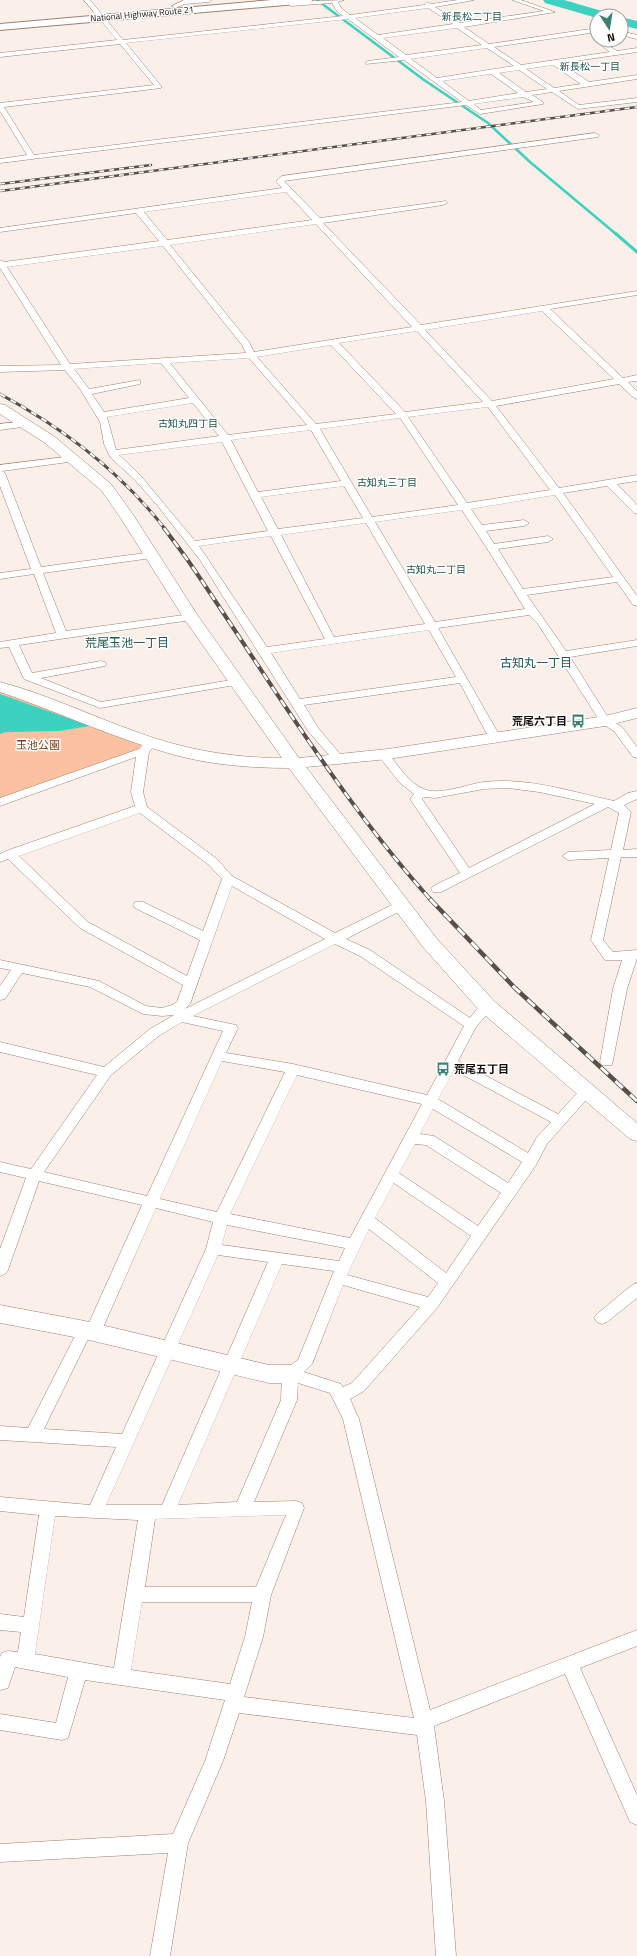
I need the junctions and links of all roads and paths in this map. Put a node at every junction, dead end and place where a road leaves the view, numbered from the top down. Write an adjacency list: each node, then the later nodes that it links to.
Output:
1 (87, 0): 11 (street)
2 (209, 0): 9 (street)
3 (303, 0): 8 (highway, National Highway Route 21)
4 (337, 0): 8 (street); 12 (street)
5 (420, 0): 10 (street)
6 (471, 0): 10 (street)
7 (514, 0): 14 (street)
8 (243, 3): 9 (highway, National Highway Route 21); 11 (highway, National Highway Route 21)
9 (175, 6): 11 (highway, National Highway Route 21)
10 (429, 6): 12 (street); 14 (street)
11 (100, 15): 13 (highway, National Highway Route 21); 15 (highway, National Highway Route 21); 18 (street)
12 (346, 17): 17 (street); 18 (street)
13 (0, 21)
14 (458, 26): 17 (street); 19 (street)
15 (0, 27)
16 (589, 31): 19 (street)
17 (378, 37): 24 (street)
18 (123, 42): 23 (street); 36 (street)
19 (487, 46): 24 (street); 27 (street)
20 (609, 48): 22 (street)
21 (637, 50): 22 (street)
22 (616, 53): 25 (street)
23 (0, 55)
24 (404, 58): 26 (street); 30 (street)
25 (554, 62): 27 (street); 31 (street)
26 (368, 63)
27 (520, 67): 28 (street); 32 (street)
28 (492, 71): 30 (street); 33 (street)
29 (637, 77): 31 (street)
30 (436, 80): 35 (street)
31 (588, 85): 32 (street)
32 (553, 90): 33 (street); 34 (street)
33 (526, 95): 35 (street); 35 (street)
34 (637, 100)
35 (467, 104): 38 (street)
36 (0, 105): 38 (street)
37 (595, 135): 40 (street)
38 (32, 157): 39 (street)
39 (0, 161)
40 (288, 190): 42 (street); 43 (street)
41 (443, 203): 43 (street)
42 (138, 211): 44 (street); 45 (street)
43 (318, 220): 45 (street); 49 (street)
44 (0, 230)
45 (165, 244): 46 (street); 51 (street)
46 (0, 264): 53 (street)
47 (637, 293): 48 (street)
48 (544, 308): 49 (street); 56 (street)
49 (418, 328): 50 (street); 61 (street)
50 (333, 342): 51 (street); 64 (street)
51 (251, 355): 52 (street); 67 (street)
52 (164, 361): 53 (street); 60 (street)
53 (67, 367): 54 (street); 58 (street)
54 (0, 369)
55 (637, 378): 56 (street)
56 (621, 381): 59 (street); 61 (street)
57 (137, 382): 58 (street)
58 (86, 392): 63 (street)
59 (637, 396)
60 (195, 400): 63 (street); 68 (street)
61 (490, 404): 64 (street); 76 (street)
62 (0, 408): 65 (street)
63 (101, 415): 69 (street)
64 (402, 415): 67 (street); 78 (street)
65 (26, 424): 66 (street); 70 (street)
66 (0, 427)
67 (314, 427): 68 (street); 74 (street)
68 (225, 438): 69 (street); 77 (street)
69 (113, 453): 85 (street)
70 (73, 459): 71 (street); 87 (street)
71 (0, 468)
72 (0, 473): 88 (street)
73 (637, 478): 75 (street)
74 (348, 483): 77 (street); 80 (street)
75 (610, 483): 76 (street); 79 (street)
76 (558, 493): 78 (street); 90 (street)
77 (254, 495): 83 (street)
78 (464, 507): 80 (street); 82 (street)
79 (637, 511)
80 (370, 520): 83 (street); 95 (street)
81 (524, 523): 82 (street)
82 (478, 529): 86 (street)
83 (274, 534): 85 (street); 97 (street)
84 (548, 539): 86 (street)
85 (193, 544): 101 (street)
86 (491, 547): 91 (street)
87 (152, 555): 88 (street); 94 (street)
88 (37, 571): 89 (street); 96 (street)
89 (0, 576)
90 (620, 579): 91 (street); 92 (street)
91 (520, 593): 93 (street)
92 (635, 597)
93 (532, 611): 95 (street); 102 (street)
94 (191, 617): 96 (street); 106 (street)
95 (431, 626): 97 (street); 105 (street)
96 (62, 635): 98 (street)
97 (331, 641): 101 (street)
98 (13, 643): 100 (street); 104 (street)
99 (637, 643): 102 (street)
100 (0, 645)
101 (264, 651): 108 (street)
102 (564, 655): 110 (street)
103 (102, 664): 104 (street)
104 (28, 677): 106 (street)
105 (463, 679): 108 (street); 111 (street)
106 (237, 682): 116 (street)
107 (0, 687): 112 (street)
108 (297, 703): 115 (street)
109 (637, 713): 110 (street)
110 (605, 721): 111 (street); 114 (street)
111 (495, 738): 113 (street)
112 (147, 746): 116 (street); 119 (street); 121 (street)
113 (384, 755): 115 (street); 117 (street)
114 (637, 755)
115 (340, 761): 116 (street)
116 (295, 764): 130 (street)
117 (421, 793): 120 (street); 126 (street)
118 (637, 795): 120 (street)
119 (0, 802)
120 (611, 804): 123 (street); 126 (street)
121 (141, 808): 124 (street); 127 (street)
122 (637, 853): 123 (street)
123 (616, 854): 125 (street); 133 (street)
124 (5, 856): 136 (street)
125 (568, 856)
126 (466, 873): 128 (street)
127 (228, 879): 131 (street); 132 (street)
128 (436, 889)
129 (139, 905): 131 (street)
130 (400, 906): 132 (street); 138 (street)
131 (206, 938): 136 (street)
132 (334, 938): 139 (street); 140 (street)
133 (634, 955): 143 (street)
134 (0, 964): 135 (street)
135 (19, 968): 137 (street); 139 (street)
136 (190, 983): 139 (street)
137 (0, 996)
138 (487, 1006): 140 (street); 147 (street)
139 (179, 1013): 142 (street); 146 (street)
140 (471, 1025): 144 (street)
141 (0, 1047): 146 (street)
142 (218, 1056): 145 (street); 157 (street)
143 (607, 1062)
144 (451, 1063): 148 (street); 149 (street)
145 (293, 1069): 148 (street); 158 (street)
146 (106, 1072): 155 (street)
147 (587, 1091): 149 (street); 150 (street)
148 (430, 1101): 151 (street); 152 (street)
149 (560, 1121): 152 (street)
150 (637, 1134)
151 (410, 1138): 154 (street); 156 (street)
152 (531, 1161): 156 (street)
153 (0, 1167): 155 (street)
154 (391, 1174): 159 (street); 160 (street)
155 (34, 1175): 157 (street); 164 (street)
156 (510, 1191): 160 (street)
157 (151, 1202): 158 (street); 171 (street)
158 (221, 1218): 161 (street); 162 (street)
159 (367, 1219): 161 (street); 166 (street)
160 (480, 1235): 166 (street)
161 (354, 1244): 165 (street)
162 (214, 1249): 163 (street); 172 (street)
163 (277, 1258): 165 (street); 173 (street)
164 (0, 1270)
165 (340, 1272): 168 (street); 174 (street)
166 (448, 1282): 168 (street)
167 (637, 1289): 170 (street)
168 (432, 1304): 175 (street)
169 (1, 1316): 171 (street)
170 (602, 1318)
171 (89, 1331): 172 (street); 177 (street)
172 (169, 1350): 173 (street); 178 (street)
173 (232, 1365): 174 (street); 184 (street)
174 (290, 1374): 175 (street); 181 (street)
175 (341, 1396): 197 (street)
176 (0, 1434): 177 (street)
177 (33, 1436): 178 (street)
178 (127, 1441): 182 (street)
179 (0, 1504): 180 (street)
180 (48, 1508): 182 (street); 188 (street)
181 (242, 1508): 184 (street); 186 (street)
182 (95, 1512): 183 (street)
183 (148, 1512): 184 (street); 185 (street)
184 (167, 1512)
185 (135, 1594): 186 (street); 193 (street)
186 (262, 1595): 195 (street)
187 (0, 1622): 188 (street)
188 (31, 1626): 190 (street)
189 (637, 1638): 191 (street)
190 (25, 1660): 192 (street); 194 (street)
191 (569, 1664): 197 (street); 198 (street)
192 (78, 1671): 193 (street); 196 (street)
193 (121, 1677): 195 (street)
194 (0, 1682)
195 (234, 1699): 197 (street); 199 (street)
196 (0, 1722)
197 (425, 1725): 202 (street)
198 (637, 1816)
199 (179, 1843): 200 (street); 201 (street)
200 (0, 1853)
201 (160, 1956)
202 (446, 1956)

